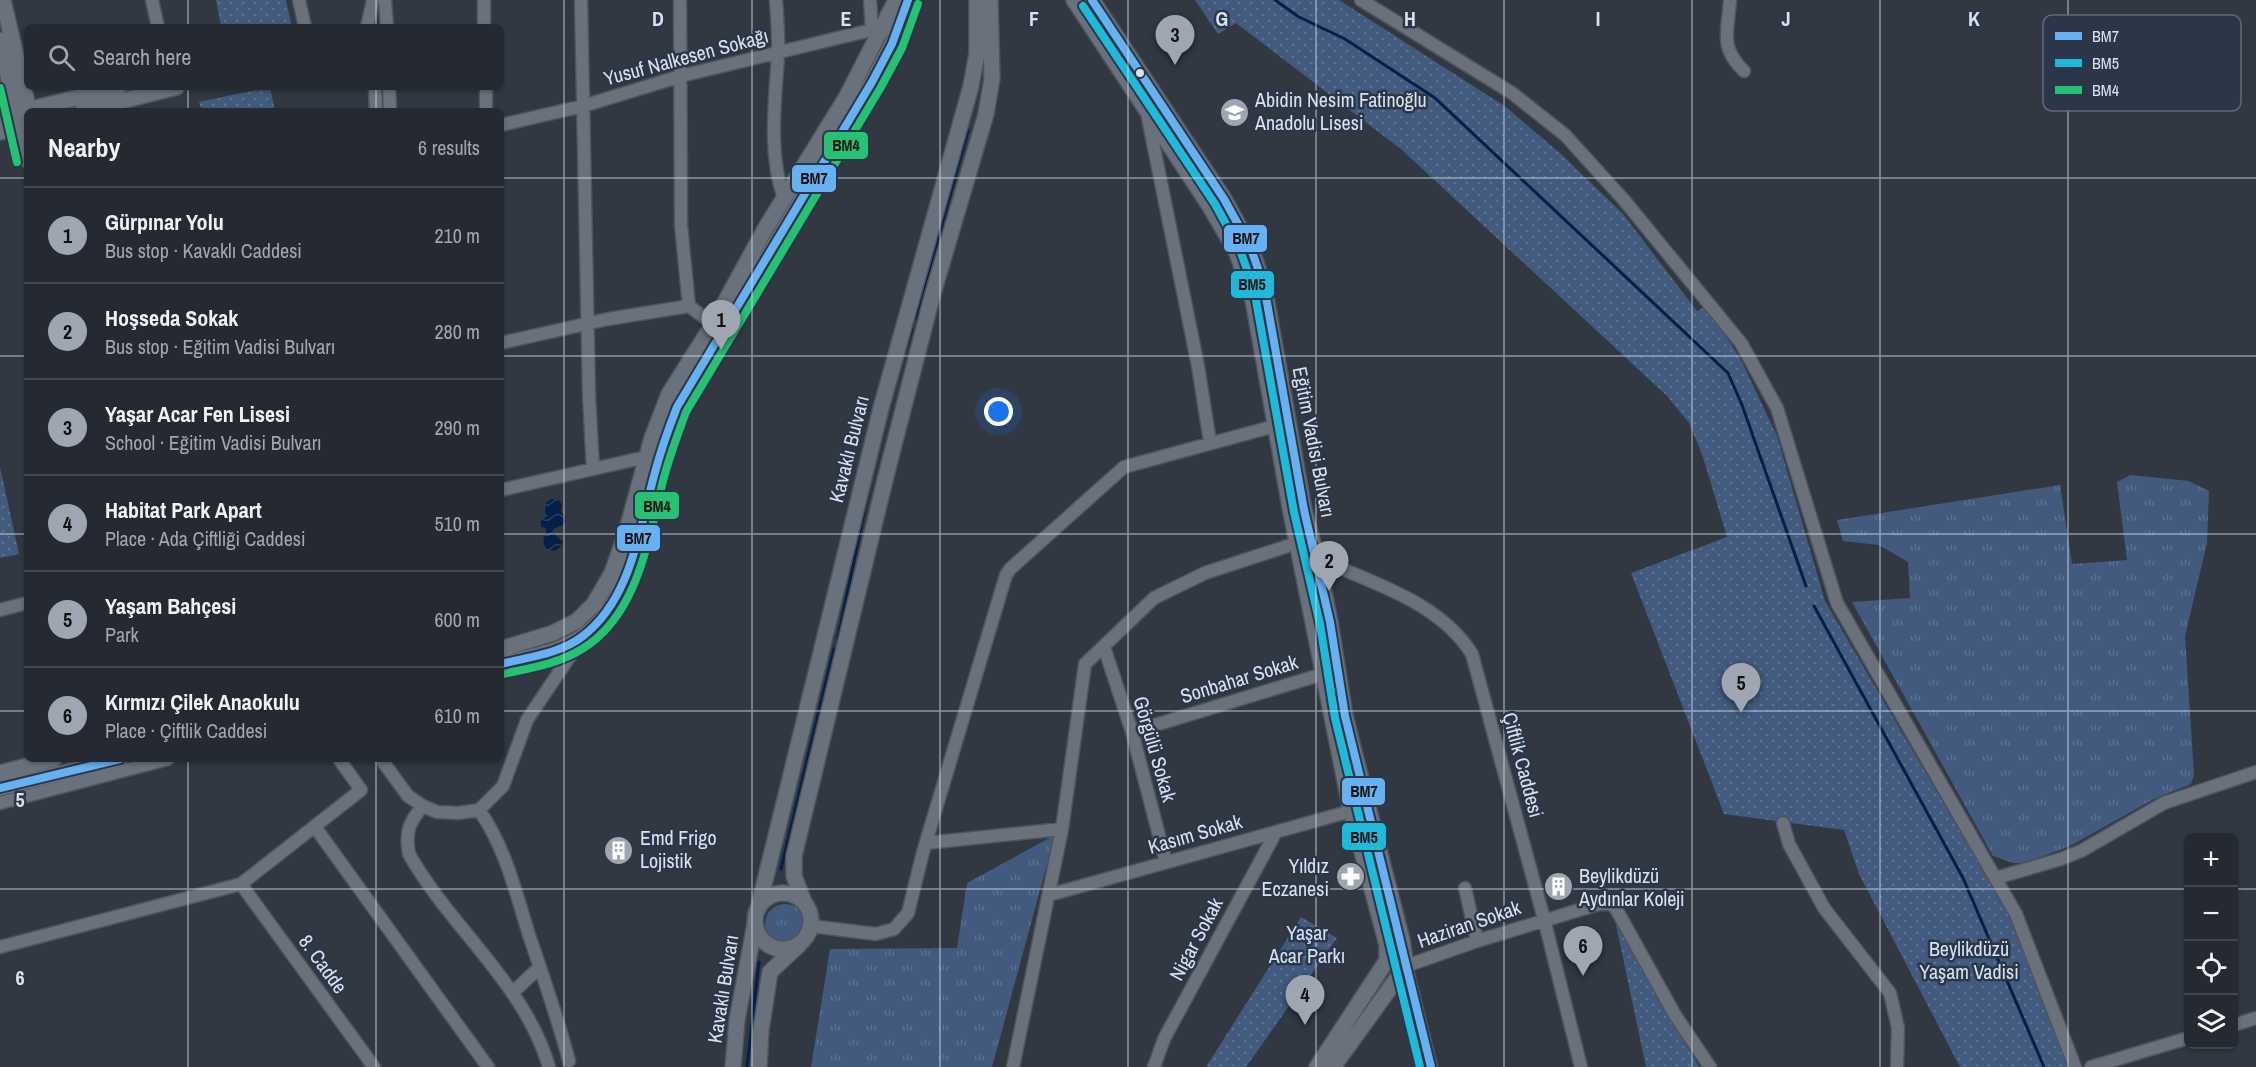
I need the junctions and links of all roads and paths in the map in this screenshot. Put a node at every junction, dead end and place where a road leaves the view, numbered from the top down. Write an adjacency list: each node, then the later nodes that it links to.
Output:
1 (3, 0): 42 (main road)
2 (152, 0): 19 (street)
3 (299, 0): 20 (street)
4 (373, 0): 21 (street)
5 (386, 0): 22 (street)
6 (483, 0): 23 (street)
7 (581, 0): 34 (street)
8 (680, 0): 28 (street)
9 (777, 0): 26 (street)
10 (870, 0): 24 (street)
11 (896, 0): 24 (main road)
12 (908, 0): 59 (main road)
13 (976, 0): 88 (main road, Kavaklı Bulvarı)
14 (990, 0): 87 (main road)
15 (1074, 0): 40 (main road, Eğitim Vadisi Bulvarı)
16 (1092, 0): 55 (main road, Eğitim Vadisi Bulvarı)
17 (1361, 0): 83 (street)
18 (1730, 0): 27 (street)
19 (157, 24)
20 (304, 24)
21 (368, 24)
22 (387, 24)
23 (484, 24)
24 (877, 31): 26 (street, Yusuf Nalkesen Sokağı); 45 (main road)
25 (0, 40): 42 (main road)
26 (778, 53): 28 (street, Yusuf Nalkesen Sokağı); 45 (street)
27 (1744, 71)
28 (681, 76): 34 (street, Yusuf Nalkesen Sokağı); 46 (street)
29 (110, 90): 35 (main road)
30 (165, 90): 36 (main road)
31 (375, 90): 37 (street)
32 (389, 90): 38 (street)
33 (486, 90): 39 (street)
34 (583, 106): 43 (street, Yusuf Nalkesen Sokağı); 47 (street)
35 (52, 108)
36 (94, 108)
37 (376, 108)
38 (390, 108)
39 (486, 108)
40 (1146, 112): 50 (main road, Eğitim Vadisi Bulvarı); 51 (street)
41 (0, 117): 42 (main road)
42 (24, 117): 44 (main road)
43 (504, 124)
44 (0, 132)
45 (784, 198): 48 (main road)
46 (689, 306): 47 (street); 48 (street)
47 (587, 324): 49 (street); 53 (street)
48 (713, 324): 52 (main road)
49 (504, 342)
50 (1275, 426): 51 (street); 55 (main road, Eğitim Vadisi Bulvarı)
51 (1210, 442): 81 (street)
52 (646, 457): 53 (street); 61 (main road)
53 (593, 469): 54 (street)
54 (504, 489)
55 (1304, 541): 56 (main road, Eğitim Vadisi Bulvarı); 60 (street); 63 (main road, Eğitim Vadisi Bulvarı)
56 (1317, 558): 89 (street, Çiftlik Caddesi); 95 (main road, Eğitim Vadisi Bulvarı)
57 (24, 604): 58 (street)
58 (0, 610)
59 (585, 635): 62 (main road); 75 (street)
60 (1104, 647): 64 (street, Görgülü Sokak); 79 (street)
61 (504, 648)
62 (504, 663)
63 (1323, 674): 64 (street, Sonbahar Sokak); 76 (main road, Eğitim Vadisi Bulvarı)
64 (1132, 732): 82 (street, Görgülü Sokak)
65 (42, 762): 71 (main road)
66 (108, 762): 72 (main road)
67 (157, 762): 73 (street)
68 (341, 762): 78 (street)
69 (383, 762): 74 (street)
70 (2256, 772): 83 (street)
71 (0, 773)
72 (0, 788)
73 (0, 803)
74 (423, 806): 75 (street); 97 (street)
75 (479, 810): 96 (street)
76 (1351, 811): 80 (street, Kasım Sokak); 94 (main road, Eğitim Vadisi Bulvarı)
77 (1783, 823): 114 (street)
78 (315, 827): 84 (street); 103 (street)
79 (1062, 829): 81 (street); 86 (street)
80 (1276, 832): 82 (street, Kasım Sokak); 108 (street, Nigar Sokak)
81 (926, 843): 90 (street)
82 (1166, 862): 86 (street, Kasım Sokak)
83 (1996, 878): 115 (street)
84 (241, 884): 93 (street); 102 (street, 8. Cadde)
85 (1465, 888): 91 (street)
86 (1049, 895): 107 (street)
87 (804, 902): 88 (main road); 90 (main road)
88 (757, 914): 92 (main road, Kavaklı Bulvarı); 105 (main road, Kavaklı Bulvarı)
89 (1544, 919): 91 (street, Haziran Sokak); 112 (street, Çiftlik Caddesi); 113 (street, Haziran Sokak)
90 (811, 926): 92 (main road)
91 (1477, 941): 95 (street, Haziran Sokak)
92 (800, 944): 106 (main road)
93 (0, 947)
94 (1387, 960): 95 (street); 109 (main road)
95 (1406, 966): 110 (main road); 111 (street)
96 (540, 967): 97 (street); 101 (street)
97 (512, 993): 104 (street)
98 (2256, 1018): 99 (street)
99 (2238, 1024)
100 (2184, 1039): 116 (street)
101 (569, 1062)
102 (374, 1067)
103 (488, 1067)
104 (549, 1067)
105 (733, 1067)
106 (759, 1067)
107 (1013, 1067)
108 (1154, 1067)
109 (1317, 1067)
110 (1333, 1067)
111 (1431, 1067)
112 (1581, 1067)
113 (1710, 1067)
114 (1897, 1067)
115 (2075, 1067)
116 (2091, 1067)

